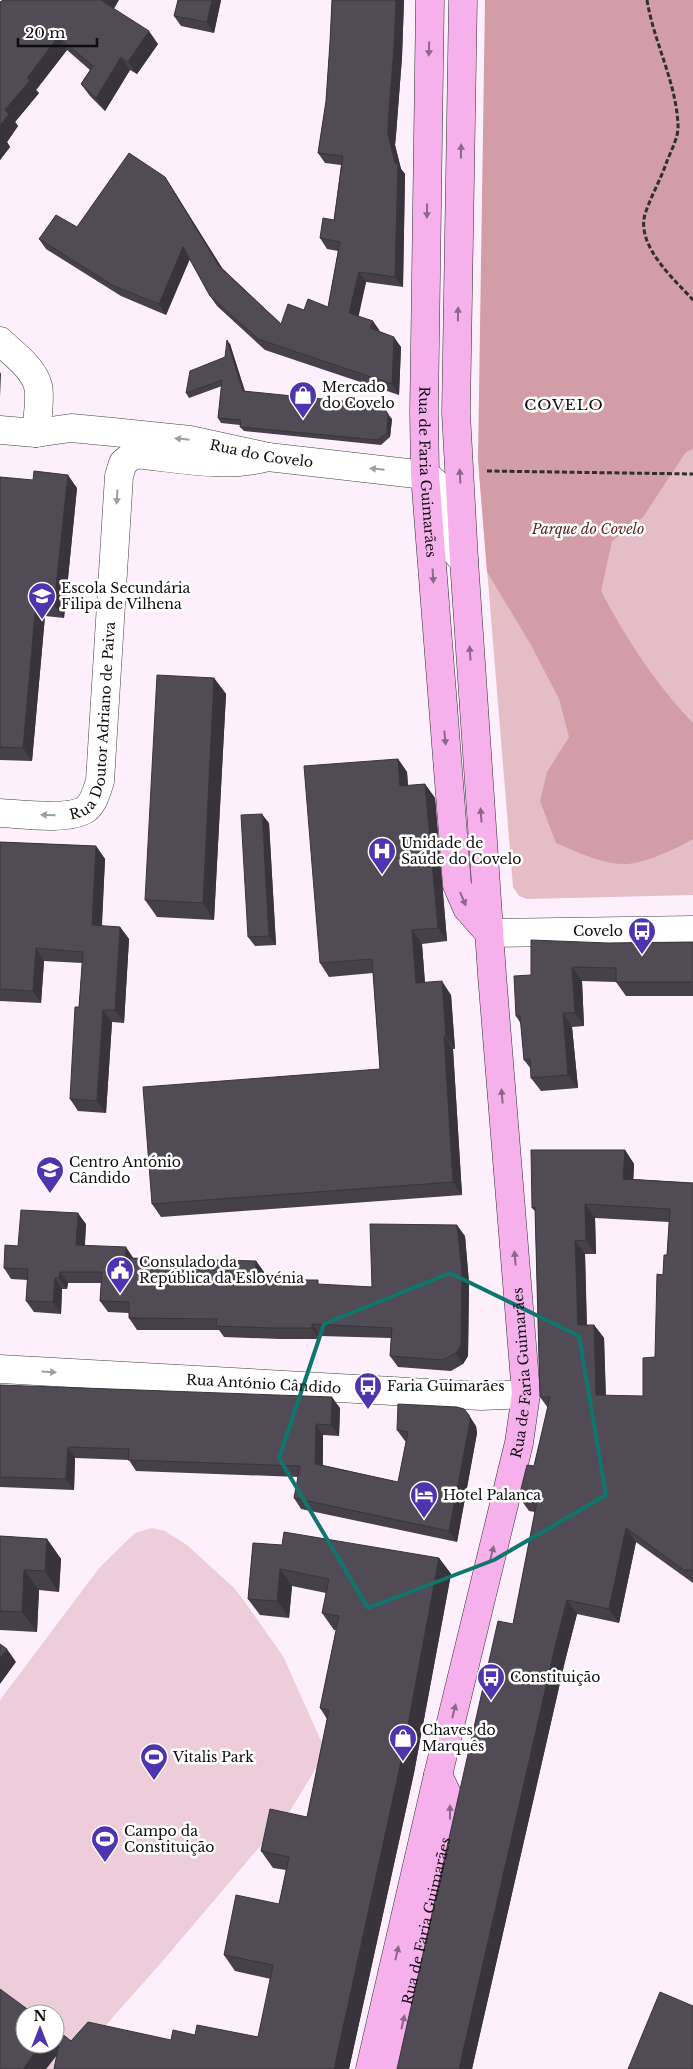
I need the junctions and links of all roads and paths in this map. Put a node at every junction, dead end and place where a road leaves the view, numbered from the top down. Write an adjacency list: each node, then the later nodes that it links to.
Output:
1 (430, 0): 11 (main road, Rua de Faria Guimarães, one-way to 11)
2 (463, 0): 12 (main road, Rua de Faria Guimarães, one-way to 2)
3 (647, 0): 4 (path)
4 (693, 300)
5 (0, 341): 7 (street)
6 (0, 430): 7 (street, Rua do Covelo)
7 (36, 433): 8 (street, Rua do Covelo, one-way to 7)
8 (268, 457): 11 (street, Rua do Covelo, one-way to 8); 13 (street, Rua Doutor Adriano de Paiva, one-way to 13)
9 (479, 471): 10 (path)
10 (693, 474)
11 (425, 475): 12 (street); 15 (main road, Rua de Faria Guimarães, one-way to 15)
12 (464, 560): 15 (main road, Rua de Faria Guimarães, one-way to 12)
13 (0, 813)
14 (693, 930): 15 (street)
15 (489, 934): 17 (main road, Rua de Faria Guimarães, one-way to 15)
16 (0, 1369): 17 (street, Rua António Cândido, one-way to 17)
17 (526, 1394): 18 (main road, Rua de Faria Guimarães, one-way to 17)
18 (438, 1775): 19 (main road, Rua de Faria Guimarães, one-way to 18); 20 (main road, Rua de Faria Guimarães, one-way to 18)
19 (370, 2069)
20 (392, 2069)

